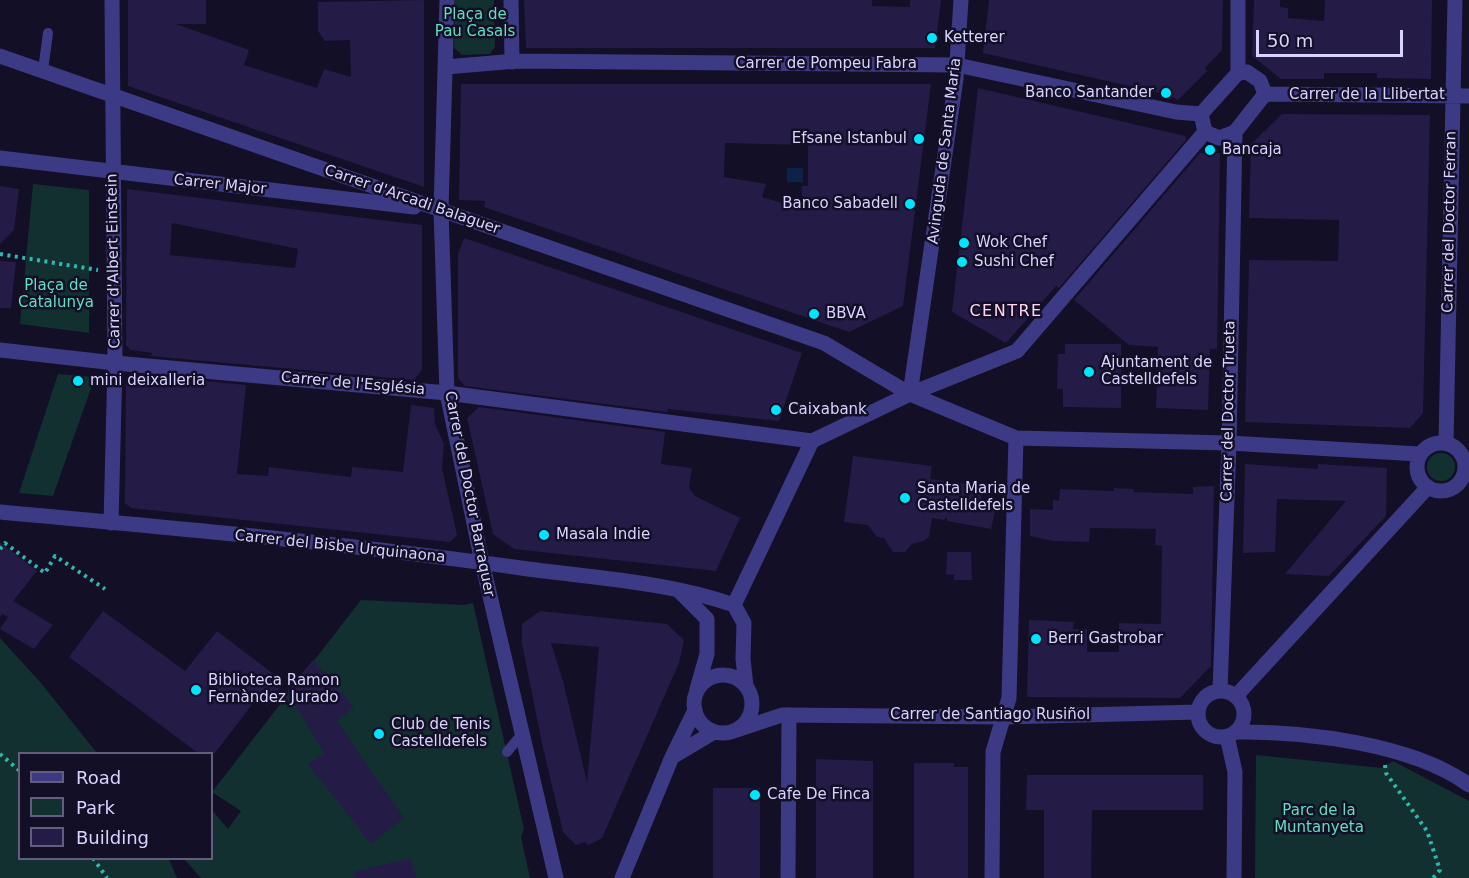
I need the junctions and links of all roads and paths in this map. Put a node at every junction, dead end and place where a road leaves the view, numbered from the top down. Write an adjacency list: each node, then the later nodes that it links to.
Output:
1 (112, 0): 14 (street, Carrer d'Albert Einstein)
2 (447, 0): 11 (street)
3 (511, 0): 9 (street)
4 (961, 0): 10 (street, Avinguda de Santa Maria)
5 (1238, 0): 13 (street)
6 (1455, 0): 16 (street, Carrer del Doctor Ferran)
7 (48, 33): 12 (lane)
8 (0, 56): 12 (street, Carrer d'Arcadi Balaguer)
9 (512, 62): 10 (street, Carrer de Pompeu Fabra); 11 (street, Carrer de Pompeu Fabra)
10 (957, 65): 18 (street, Carrer de Pompeu Fabra); 29 (street, Avinguda de Santa Maria)
11 (446, 67): 23 (street, Carrer del Doctor Barraquer)
12 (43, 70): 14 (street, Carrer d'Arcadi Balaguer)
13 (1238, 73): 15 (street); 18 (street)
14 (112, 93): 22 (street, Carrer d'Albert Einstein); 23 (street, Carrer d'Arcadi Balaguer)
15 (1265, 94): 16 (street, Carrer de la Llibertat); 20 (street)
16 (1453, 96): 17 (street, Carrer de la Llibertat); 33 (street, Carrer del Doctor Ferran)
17 (1469, 96)
18 (1201, 114): 19 (street)
19 (1205, 132): 20 (street); 29 (street)
20 (1235, 132): 32 (street, Carrer del Doctor Trueta)
21 (0, 158): 22 (street, Carrer Major)
22 (112, 173): 23 (street, Carrer Major); 27 (street, Carrer d'Albert Einstein)
23 (441, 210): 28 (street, Carrer del Doctor Barraquer); 29 (street, Carrer d'Arcadi Balaguer)
24 (0, 254): 25 (path)
25 (98, 270)
26 (0, 350): 27 (street, Carrer de l'Església)
27 (116, 363): 28 (street, Carrer de l'Església); 39 (street, Carrer d'Albert Einstein)
28 (447, 393): 31 (street, Carrer de l'Església); 41 (street, Carrer del Doctor Barraquer)
29 (910, 394): 30 (street, Carrer d'Arcadi Balaguer); 31 (street)
30 (1016, 438): 32 (street); 52 (street)
31 (812, 441): 44 (street)
32 (1230, 443): 35 (street); 46 (street, Carrer del Doctor Trueta)
33 (1446, 443): 34 (street); 35 (street)
34 (1465, 453): 36 (street)
35 (1419, 454): 37 (street)
36 (1465, 482): 37 (street)
37 (1428, 487): 47 (street)
38 (0, 512): 39 (street, Carrer del Bisbe Urquinaona)
39 (111, 523): 41 (street, Carrer del Bisbe Urquinaona)
40 (0, 549): 42 (path)
41 (482, 562): 43 (street, Carrer del Bisbe Urquinaona); 55 (street, Carrer del Doctor Barraquer)
42 (105, 589)
43 (678, 591): 44 (street, Carrer del Bisbe Urquinaona); 48 (street)
44 (734, 605): 45 (street)
45 (746, 686): 48 (street); 49 (street)
46 (1220, 691): 47 (street); 50 (street)
47 (1236, 696): 56 (street)
48 (695, 703): 54 (street); 60 (street)
49 (753, 704): 51 (street, Carrer de Santiago Rusiñol); 53 (street)
50 (1198, 712): 52 (street, Carrer de Santiago Rusiñol); 56 (street)
51 (786, 715): 52 (street, Carrer de Santiago Rusiñol); 53 (street, Carrer de Santiago Rusiñol); 67 (street)
52 (1005, 717): 68 (street)
53 (737, 730): 54 (street)
54 (714, 732): 60 (street)
55 (522, 734): 58 (lane); 65 (street, Carrer del Doctor Barraquer)
56 (1231, 734): 57 (street); 69 (street)
57 (1382, 746): 62 (street); 70 (path)
58 (507, 752)
59 (0, 754): 61 (path)
60 (672, 757): 66 (street)
61 (18, 769)
62 (1469, 785)
63 (94, 860): 64 (path)
64 (107, 878)
65 (556, 878)
66 (622, 878)
67 (788, 878)
68 (992, 878)
69 (1234, 878)
70 (1432, 878)

